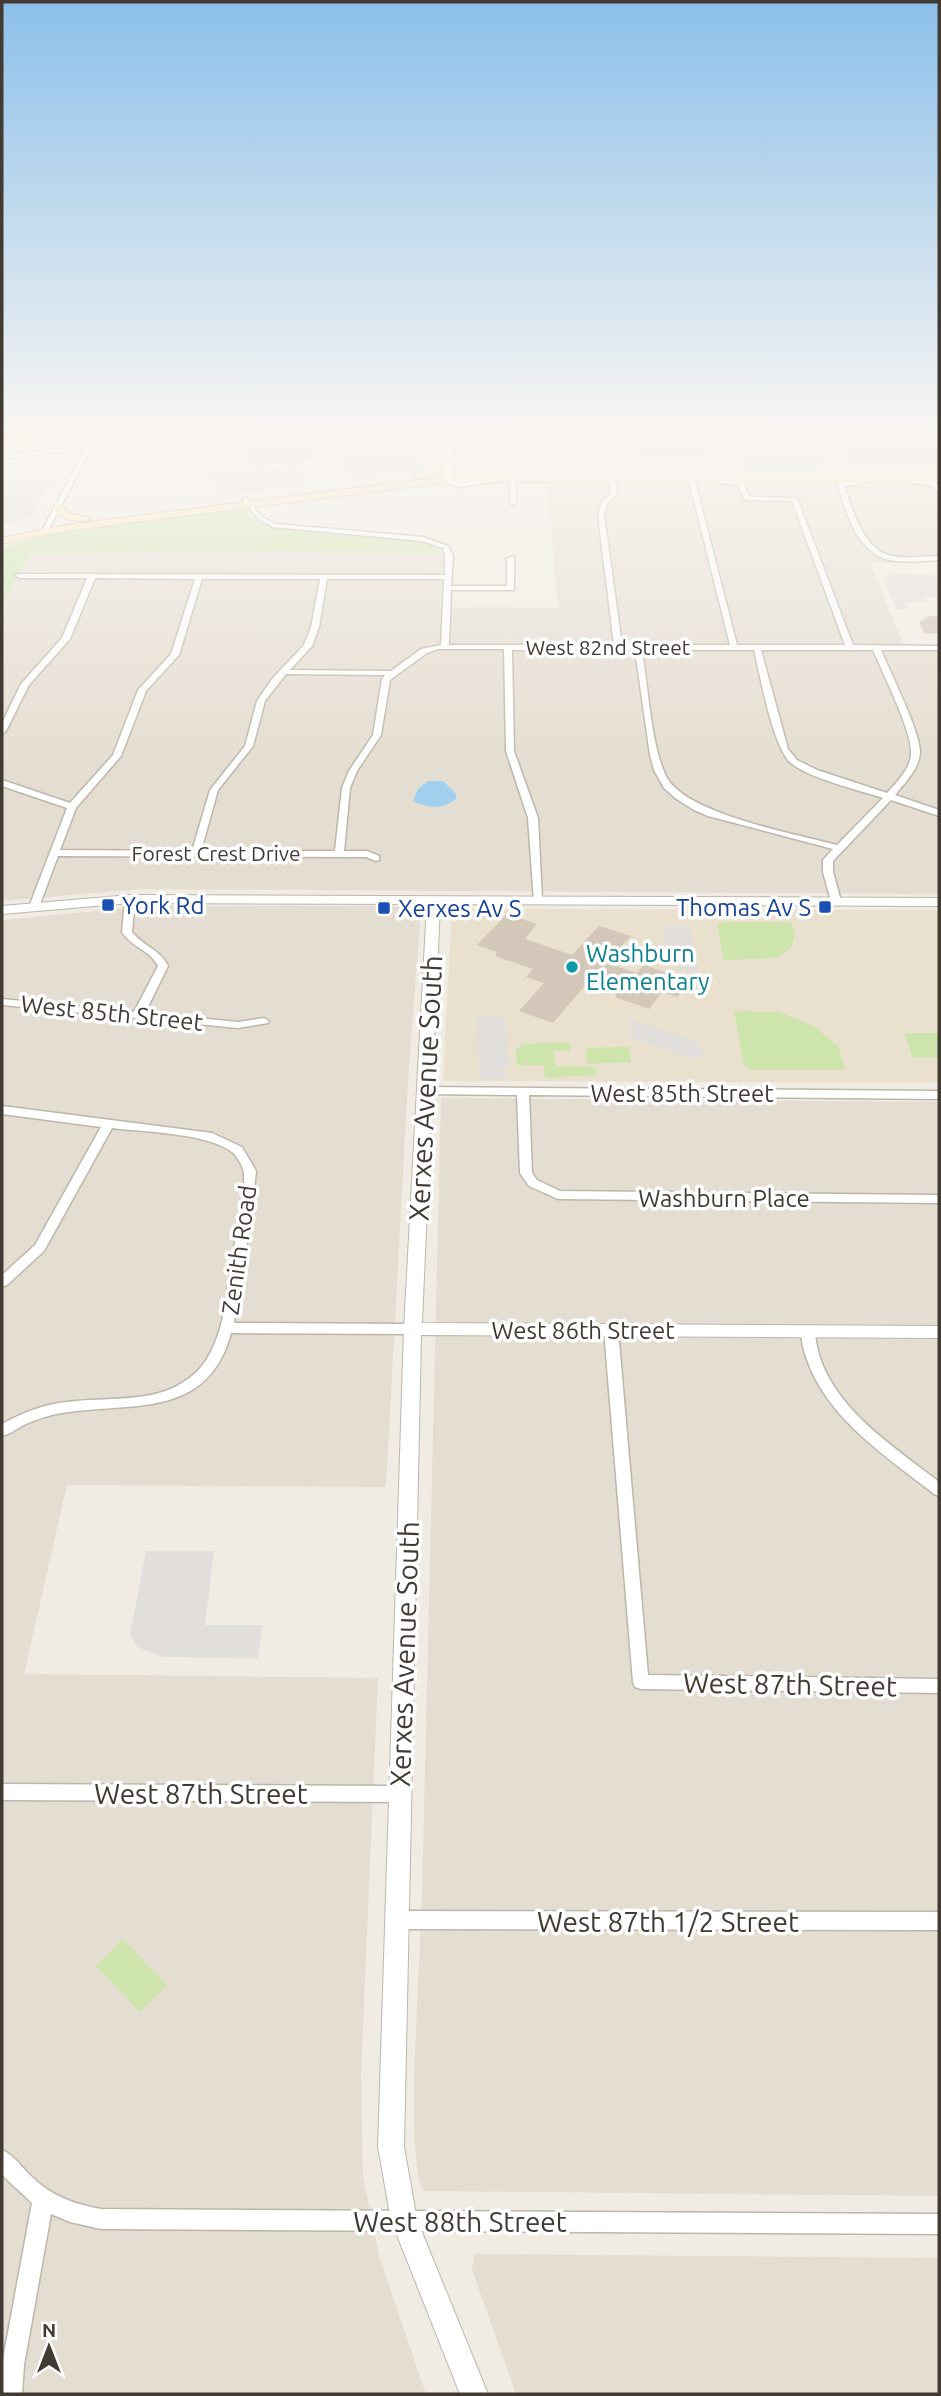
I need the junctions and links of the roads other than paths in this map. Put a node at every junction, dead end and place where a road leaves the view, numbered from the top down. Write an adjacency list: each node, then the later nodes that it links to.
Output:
1 (444, 548): 12 (street)
2 (605, 548): 16 (street)
3 (709, 548): 18 (street)
4 (814, 548): 20 (street)
5 (873, 548): 7 (street)
6 (512, 558): 13 (street)
7 (939, 558)
8 (20, 576): 9 (street)
9 (92, 576): 10 (street); 25 (street)
10 (199, 576): 11 (street); 28 (street)
11 (324, 577): 12 (street); 23 (street)
12 (449, 577): 13 (street)
13 (448, 589): 14 (street)
14 (445, 647): 15 (street, West 82nd Street); 24 (street, West 82nd Street)
15 (508, 647): 16 (street, West 82nd Street); 37 (street)
16 (618, 647): 17 (street, West 82nd Street)
17 (638, 647): 18 (street, West 82nd Street); 30 (street)
18 (734, 648): 19 (street, West 82nd Street)
19 (757, 648): 20 (street, West 82nd Street); 27 (street)
20 (850, 648): 21 (street, West 82nd Street)
21 (876, 648): 22 (street, West 82nd Street); 27 (street)
22 (939, 648)
23 (284, 672): 24 (street); 32 (street)
24 (393, 673): 33 (street)
25 (2, 731)
26 (2, 783): 28 (street)
27 (887, 797): 29 (street); 30 (street)
28 (72, 807): 31 (street)
29 (939, 813)
30 (838, 848): 38 (street)
31 (55, 853): 32 (street, Forest Crest Drive); 40 (street)
32 (196, 853): 33 (street, Forest Crest Drive)
33 (339, 854): 34 (street, Forest Crest Drive)
34 (376, 858)
35 (130, 899): 36 (street); 40 (street); 43 (street)
36 (434, 900): 37 (street); 47 (street, Xerxes Avenue South)
37 (537, 900): 38 (street)
38 (836, 901): 39 (street)
39 (939, 902)
40 (34, 907): 41 (street)
41 (2, 910)
42 (174, 954): 43 (street)
43 (160, 958): 45 (street)
44 (2, 1002): 45 (street, West 85th Street)
45 (138, 1015): 46 (street, West 85th Street)
46 (264, 1021)
47 (425, 1091): 48 (street, West 85th Street); 55 (street, Xerxes Avenue South)
48 (523, 1091): 49 (street, West 85th Street); 52 (street, Washburn Place)
49 (939, 1095)
50 (2, 1110): 51 (street, Zenith Road)
51 (109, 1123): 53 (street); 54 (street, Zenith Road)
52 (939, 1199)
53 (2, 1282)
54 (228, 1328): 55 (street, West 86th Street); 59 (street, Zenith Road)
55 (414, 1329): 56 (street, West 86th Street); 64 (street, Xerxes Avenue South)
56 (611, 1330): 57 (street, West 86th Street); 61 (street)
57 (807, 1331): 58 (street, West 86th Street); 60 (street)
58 (939, 1332)
59 (2, 1431)
60 (939, 1489)
61 (641, 1682): 62 (street, West 87th Street)
62 (939, 1686)
63 (2, 1792): 64 (street, West 87th Street)
64 (400, 1794): 65 (street, Xerxes Avenue South)
65 (396, 1920): 66 (street, West 87th 1/2 Street); 69 (street, Xerxes Avenue South)
66 (939, 1921)
67 (2, 2160): 68 (street, West 88th Street)
68 (43, 2200): 69 (street, West 88th Street); 71 (street)
69 (404, 2220): 70 (street, West 88th Street); 72 (street, Xerxes Avenue South)
70 (939, 2224)
71 (11, 2394)
72 (474, 2394)

